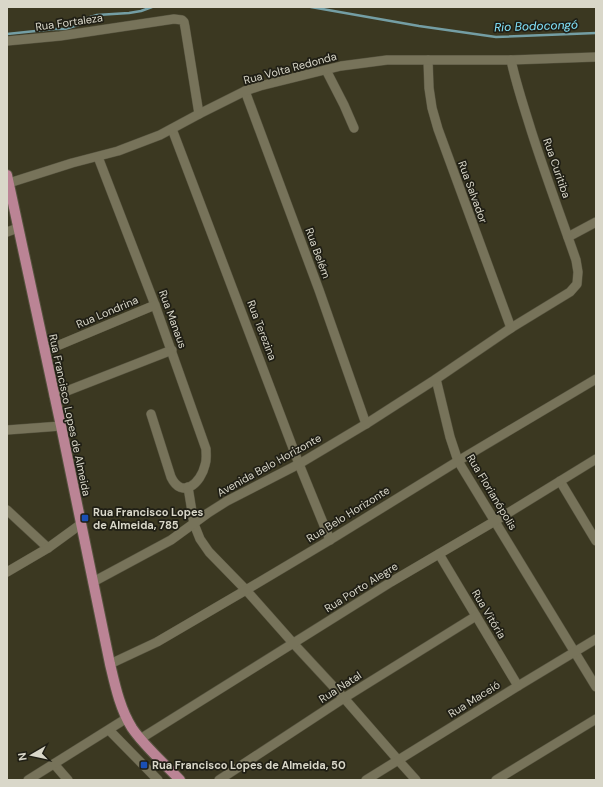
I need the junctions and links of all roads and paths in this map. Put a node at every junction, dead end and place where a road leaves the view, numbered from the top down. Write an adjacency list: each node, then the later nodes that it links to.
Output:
1 (7, 41): 7 (street, Rua Fortaleza)
2 (596, 57): 4 (street, Rua Volta Redonda)
3 (428, 60): 4 (street, Rua Volta Redonda); 5 (street, Rua Volta Redonda); 17 (street, Rua Salvador)
4 (512, 60): 15 (street, Rua Curitiba)
5 (326, 70): 6 (street, Rua Volta Redonda); 8 (street)
6 (245, 91): 7 (street, Rua Volta Redonda); 24 (street, Rua Belém)
7 (199, 114): 9 (street, Rua Volta Redonda)
8 (354, 128)
9 (172, 129): 10 (street, Rua Volta Redonda); 29 (street, Rua Terezina)
10 (98, 156): 11 (street, Rua Volta Redonda); 16 (street, Rua Manaus)
11 (8, 179): 13 (main road, Rua Francisco Lopes de Almeida)
12 (596, 222): 15 (street)
13 (18, 228): 14 (street); 19 (main road, Rua Francisco Lopes de Almeida)
14 (7, 232)
15 (568, 237): 17 (street, Rua Curitiba)
16 (155, 305): 18 (street, Rua Manaus); 19 (street, Rua Londrina)
17 (512, 328): 20 (street)
18 (172, 350): 22 (street); 31 (street, Rua Manaus)
19 (45, 351): 22 (main road, Rua Francisco Lopes de Almeida)
20 (436, 379): 24 (street, Avenida Belo Horizonte); 28 (street, Rua Florianópolis)
21 (596, 379): 28 (street, Rua Belo Horizonte)
22 (54, 396): 25 (main road, Rua Francisco Lopes de Almeida)
23 (151, 414): 31 (street)
24 (366, 424): 29 (street, Avenida Belo Horizonte)
25 (61, 426): 26 (street); 34 (main road, Rua Francisco Lopes de Almeida)
26 (7, 430)
27 (596, 460): 30 (street, Rua Porto Alegre)
28 (458, 461): 33 (street, Rua Florianópolis); 36 (street, Rua Belo Horizonte)
29 (299, 464): 35 (street, Avenida Belo Horizonte); 36 (street, Rua Terezina)
30 (560, 482): 33 (street, Rua Porto Alegre); 37 (street)
31 (188, 487): 35 (street)
32 (7, 510): 38 (street)
33 (495, 521): 39 (street, Rua Porto Alegre); 46 (street, Rua Florianópolis)
34 (81, 524): 38 (street); 41 (main road, Rua Francisco Lopes de Almeida)
35 (194, 524): 41 (street, Avenida Belo Horizonte); 42 (street)
36 (330, 540): 42 (street, Rua Belo Horizonte)
37 (596, 541)
38 (48, 548): 40 (street)
39 (439, 554): 43 (street, Rua Vitória); 45 (street, Rua Porto Alegre)
40 (7, 572)
41 (93, 582): 47 (main road, Rua Francisco Lopes de Almeida)
42 (246, 590): 45 (street); 47 (street, Rua Belo Horizonte)
43 (476, 616): 48 (street, Rua Vitória); 50 (street, Rua Natal)
44 (596, 639): 46 (street, Rua Maceió)
45 (293, 643): 50 (street); 54 (street, Rua Porto Alegre)
46 (575, 652): 48 (street, Rua Maceió); 49 (street, Rua Florianópolis)
47 (110, 664): 51 (main road, Rua Francisco Lopes de Almeida)
48 (518, 686): 55 (street, Rua Maceió)
49 (596, 686)
50 (344, 698): 55 (street); 61 (street, Rua Natal)
51 (127, 718): 53 (street); 54 (main road, Rua Francisco Lopes de Almeida)
52 (596, 720): 64 (street)
53 (109, 730): 56 (street); 59 (street)
54 (140, 739): 60 (main road, Rua Francisco Lopes de Almeida)
55 (398, 760): 62 (street, Rua Maceió); 63 (street)
56 (54, 764): 57 (street); 58 (street)
57 (28, 780)
58 (68, 780)
59 (158, 780)
60 (180, 780)
61 (219, 780)
62 (366, 780)
63 (416, 780)
64 (496, 780)

